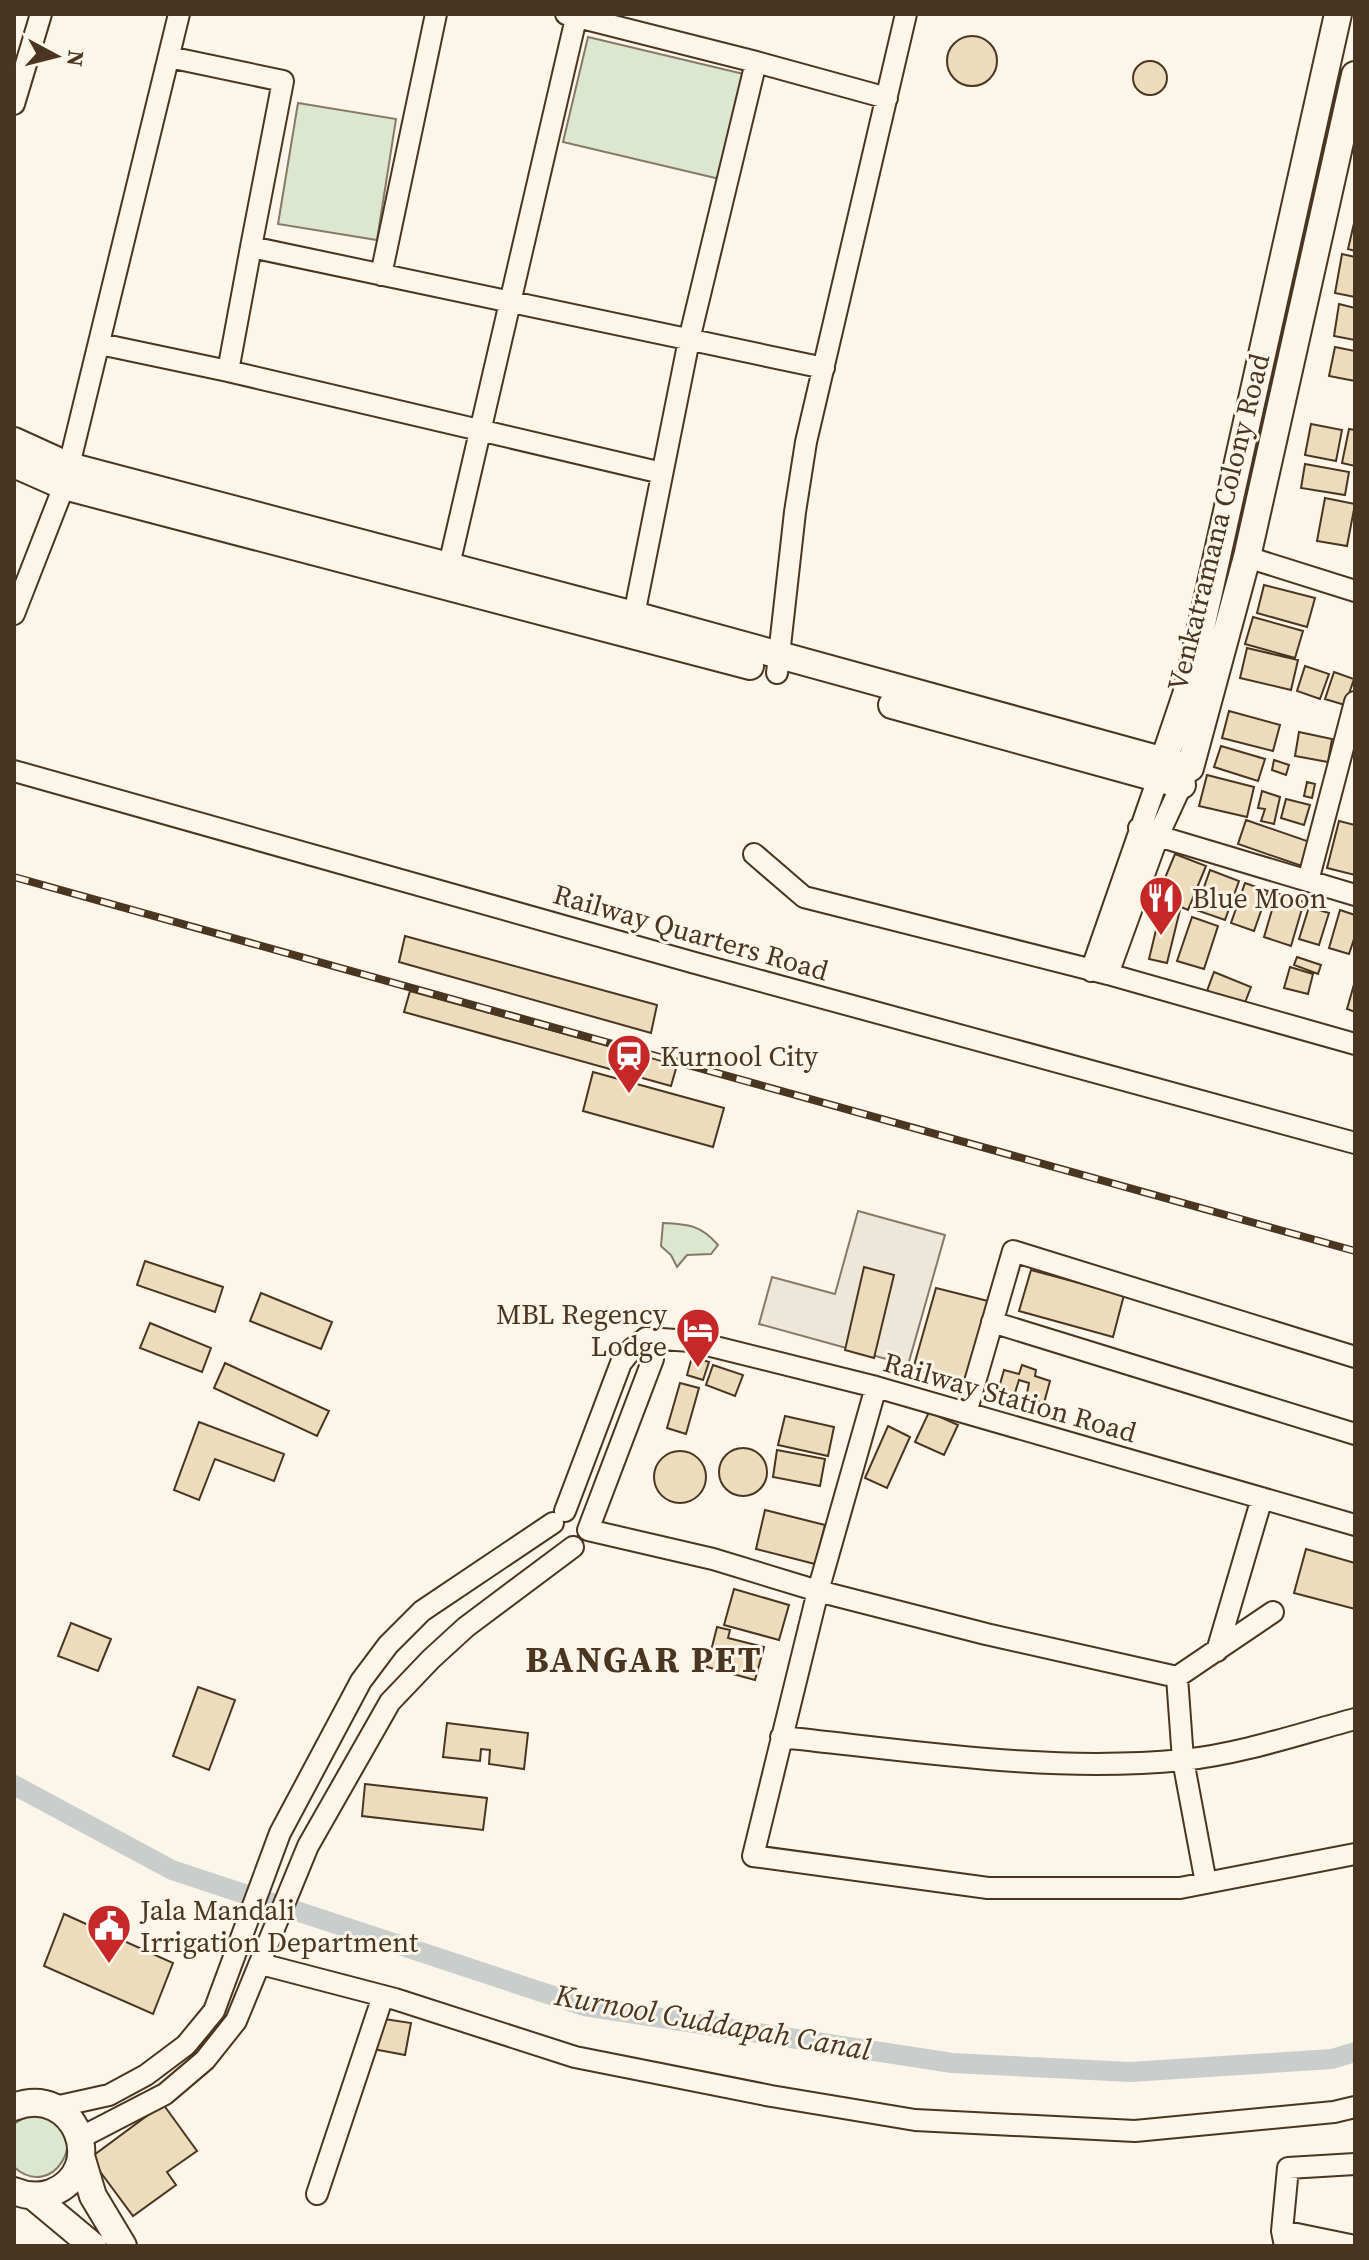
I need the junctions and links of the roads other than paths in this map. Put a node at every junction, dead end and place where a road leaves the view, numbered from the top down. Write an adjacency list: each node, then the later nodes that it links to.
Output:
1 (41, 14): 11 (street)
2 (179, 14): 7 (street)
3 (436, 14): 14 (street)
4 (906, 14): 10 (street)
5 (1338, 14): 34 (main road)
6 (573, 15): 8 (street); 15 (street)
7 (169, 57): 13 (street); 17 (street)
8 (756, 62): 10 (street); 16 (street)
9 (1355, 75): 12 (main road, Venkatramana Colony Road)
10 (887, 98): 18 (street)
11 (14, 104)
12 (1347, 150): 25 (main road, Venkatramana Colony Road)
13 (251, 247): 14 (street); 19 (street)
14 (381, 275): 15 (street)
15 (509, 303): 16 (street); 20 (street)
16 (689, 340): 18 (street); 23 (street)
17 (100, 344): 19 (street); 24 (street)
18 (824, 368): 30 (street)
19 (228, 371): 20 (street)
20 (479, 431): 23 (street); 26 (street)
21 (14, 441): 24 (main road)
22 (14, 464): 24 (main road)
23 (662, 473): 29 (street)
24 (67, 476): 26 (main road); 28 (street)
25 (1247, 557): 27 (street); 34 (main road, Venkatramana Colony Road)
26 (447, 576): 29 (main road); 30 (main road)
27 (1355, 591)
28 (14, 614)
29 (634, 615): 30 (main road)
30 (778, 665): 34 (main road)
31 (1355, 702): 32 (street)
32 (1348, 760): 37 (street)
33 (14, 771): 41 (street, Railway Quarters Road)
34 (1173, 773): 35 (street, Venkatramana Colony Road)
35 (1148, 832): 37 (street); 39 (street, Venkatramana Colony Road)
36 (754, 854): 39 (street)
37 (1308, 881): 38 (street)
38 (1355, 895)
39 (1099, 972): 40 (street)
40 (1355, 1044)
41 (1355, 1143)
42 (992, 1322): 44 (street); 46 (street); 47 (street)
43 (646, 1338): 45 (street, Railway Station Road); 49 (street); 51 (street)
44 (1355, 1357)
45 (876, 1387): 46 (street, Railway Station Road); 53 (street)
46 (966, 1413): 48 (street, Railway Station Road)
47 (1355, 1434)
48 (1262, 1498): 50 (street, Railway Station Road); 55 (street)
49 (559, 1517): 51 (street); 52 (street); 65 (street)
50 (1355, 1525)
51 (588, 1530): 52 (street); 53 (street)
52 (573, 1547): 62 (street)
53 (818, 1591): 56 (street); 58 (street)
54 (1273, 1612): 55 (street)
55 (1217, 1651): 56 (street)
56 (1177, 1677): 59 (street)
57 (1355, 1719): 59 (street)
58 (781, 1737): 59 (street); 61 (street)
59 (1183, 1760): 61 (street)
60 (1355, 1854): 61 (street)
61 (1206, 1883)
62 (261, 1964): 63 (street); 67 (street)
63 (383, 1996): 66 (street); 70 (street)
64 (18, 2102): 65 (main road)
65 (55, 2107): 67 (main road)
66 (1355, 2107)
67 (80, 2147): 69 (main road); 73 (main road)
68 (1355, 2164): 71 (street)
69 (20, 2194): 72 (main road)
70 (317, 2194)
71 (1283, 2238): 74 (street)
72 (93, 2246)
73 (123, 2246)
74 (1355, 2246)

